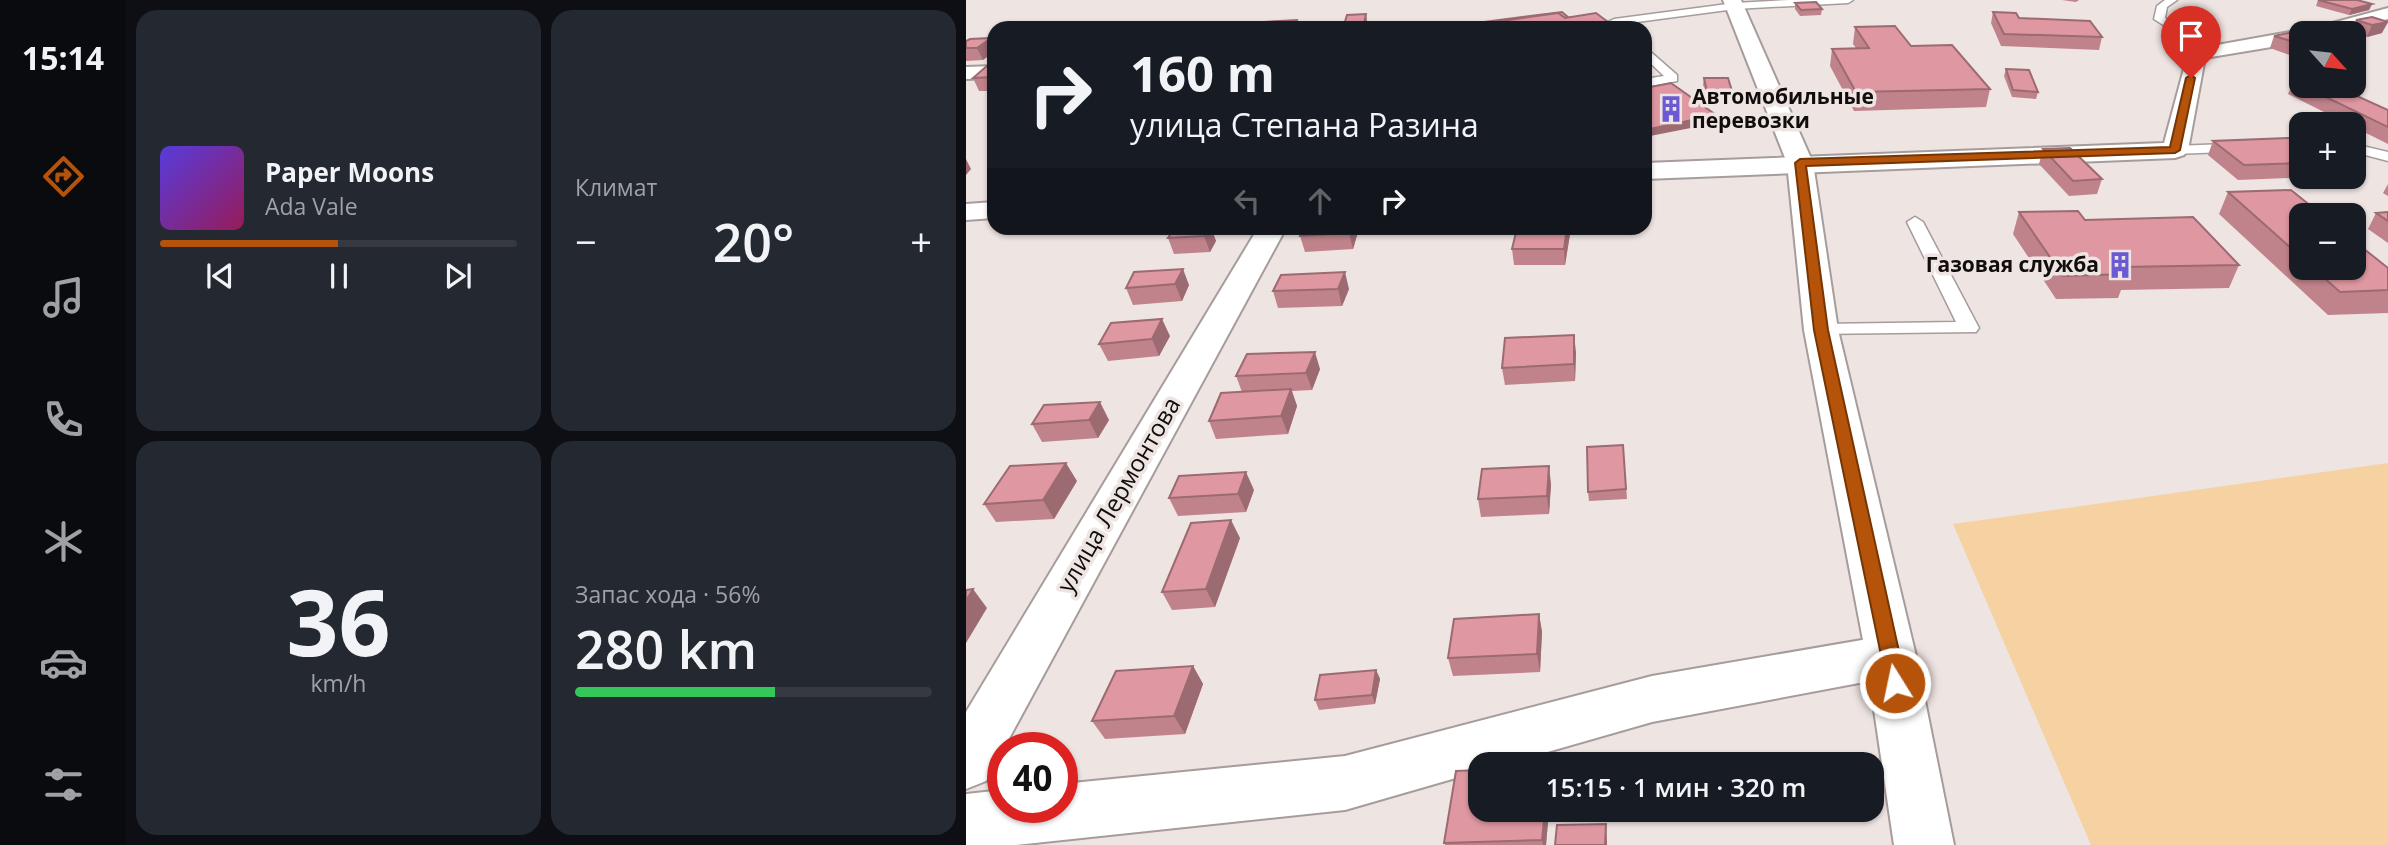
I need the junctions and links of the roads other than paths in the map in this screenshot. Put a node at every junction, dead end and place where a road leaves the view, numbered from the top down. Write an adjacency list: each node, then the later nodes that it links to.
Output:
1 (1847, 0): 3 (lane)
2 (2172, 0): 8 (lane)
3 (1733, 3): 5 (lane); 17 (street)
4 (2388, 13): 6 (street)
5 (1620, 21)
6 (2360, 21)
7 (2289, 38): 8 (street)
8 (2196, 54): 14 (street)
9 (1652, 58): 12 (lane)
10 (987, 72): 11 (street)
11 (966, 73)
12 (1652, 82)
13 (2289, 145): 14 (lane)
14 (2175, 150): 17 (street)
15 (2366, 151): 16 (lane)
16 (2388, 157)
17 (1800, 163): 18 (street); 23 (street)
18 (1652, 171)
19 (987, 210): 20 (street)
20 (966, 212)
21 (1915, 222): 23 (lane)
22 (1268, 235): 25 (street, улица Лермонтова)
23 (1821, 330): 24 (street)
24 (1891, 656): 26 (street); 27 (street)
25 (966, 763)
26 (966, 822)
27 (1924, 845)

